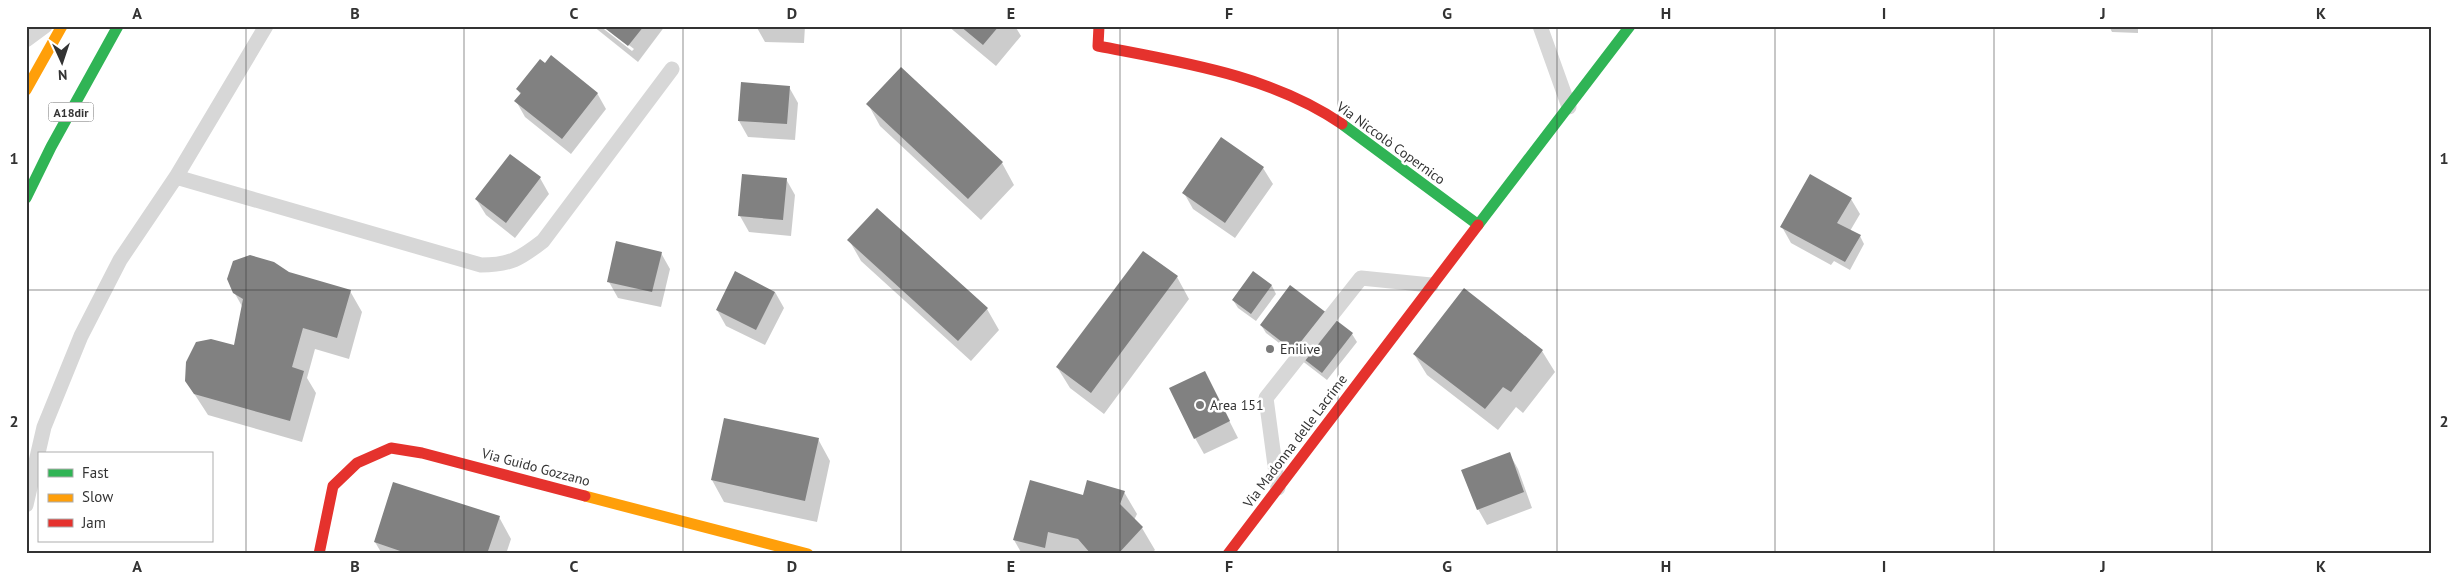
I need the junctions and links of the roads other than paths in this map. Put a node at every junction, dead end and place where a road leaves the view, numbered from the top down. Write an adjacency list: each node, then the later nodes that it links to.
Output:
1 (45, 26): 8 (lane)
2 (62, 26): 10 (main road)
3 (118, 26): 13 (main road, A18dir)
4 (266, 26): 12 (lane)
5 (1099, 26): 14 (main road, Via Niccolò Copernico)
6 (1540, 26): 11 (lane)
7 (1630, 26): 11 (main road, Via Madonna delle Lacrime)
8 (26, 40)
9 (672, 69): 12 (lane)
10 (26, 90)
11 (1569, 107): 14 (main road, Via Madonna delle Lacrime)
12 (176, 177): 16 (lane)
13 (26, 198)
14 (1478, 224): 15 (main road, Via Madonna delle Lacrime)
15 (1431, 285): 18 (main road, Via Madonna delle Lacrime); 18 (lane)
16 (38, 452)
17 (38, 453): 19 (lane)
18 (1278, 489): 22 (main road, Via Madonna delle Lacrime)
19 (26, 505)
20 (318, 554): 21 (main road, Via Guido Gozzano)
21 (808, 554)
22 (1228, 554)

